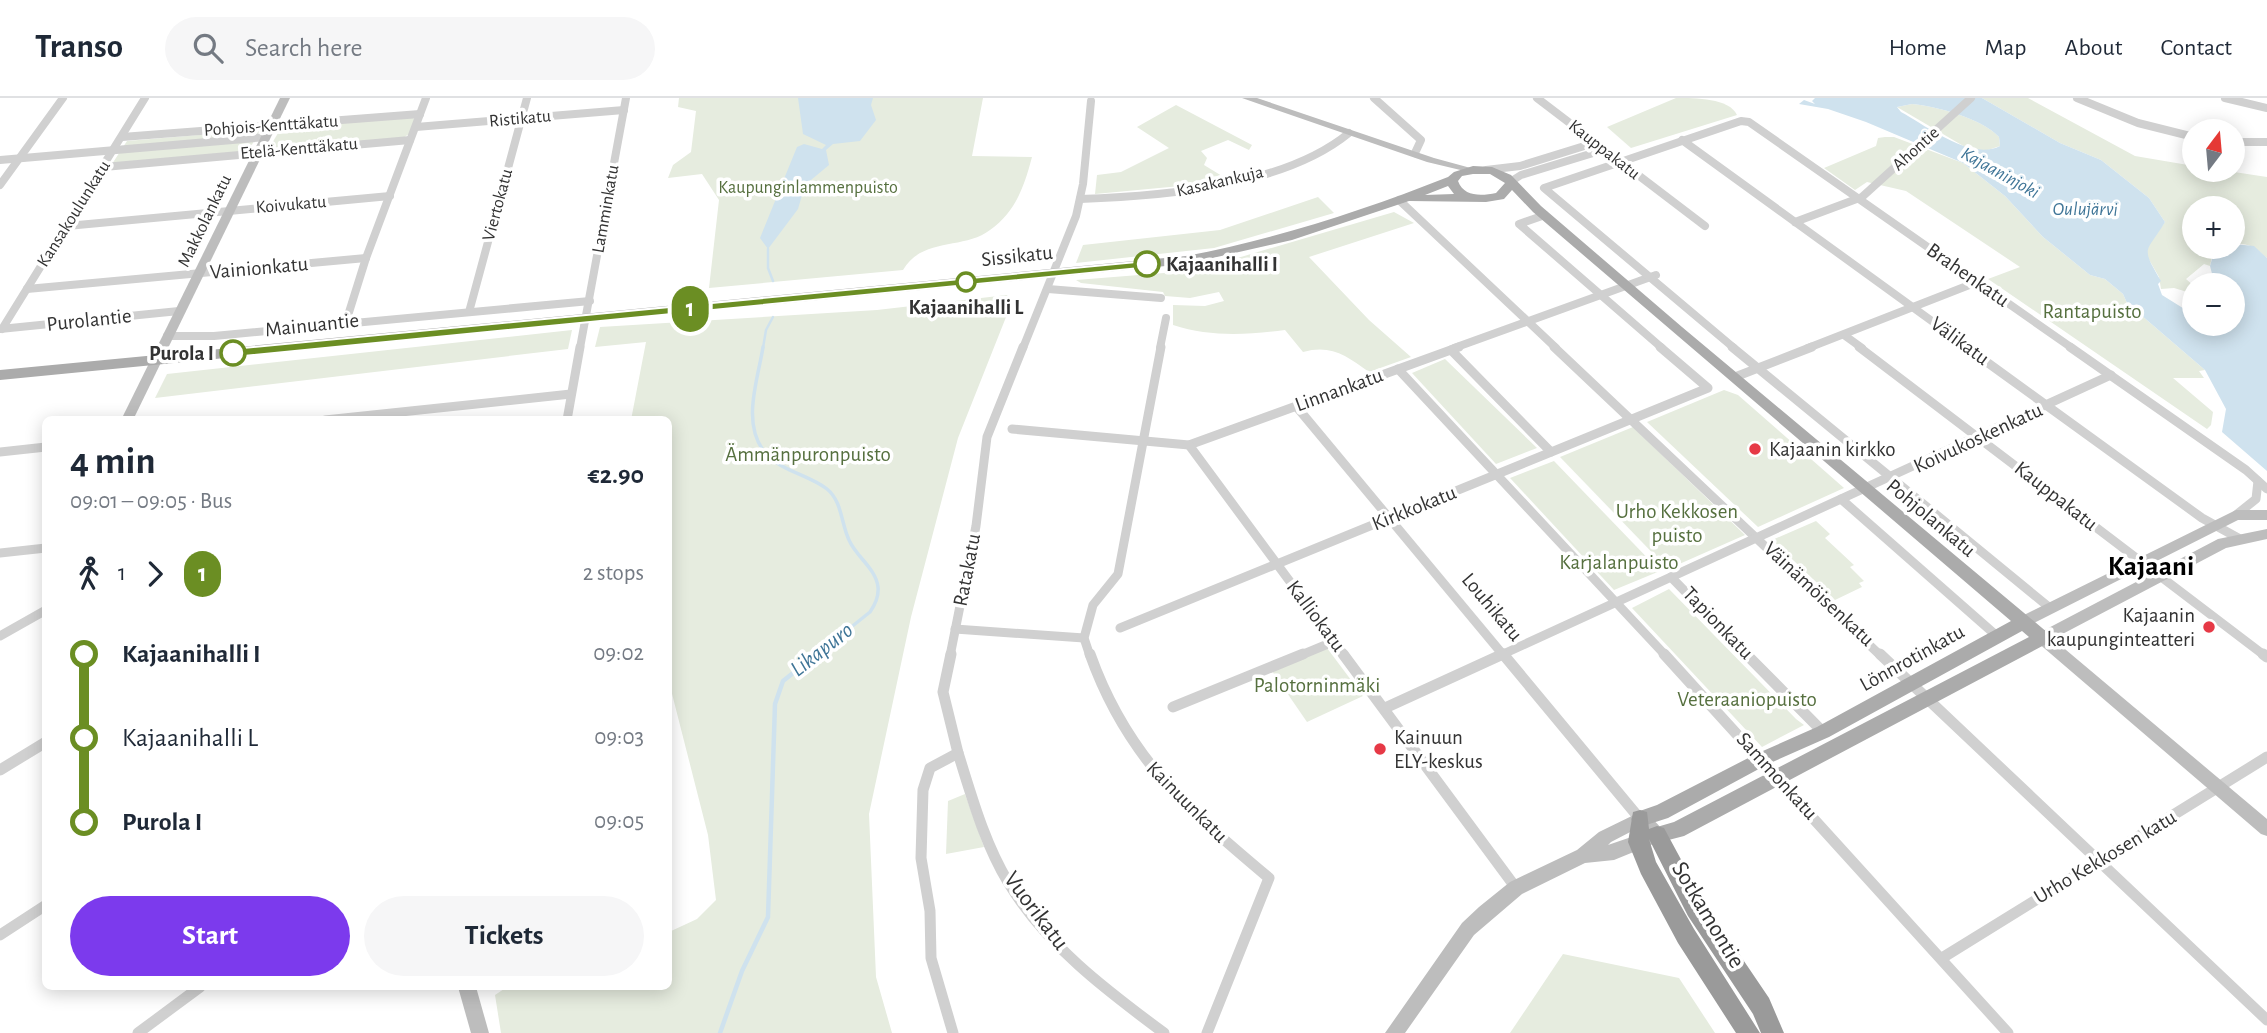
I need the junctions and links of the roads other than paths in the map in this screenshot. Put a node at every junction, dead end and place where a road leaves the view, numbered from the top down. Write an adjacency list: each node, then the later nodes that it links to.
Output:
1 (63, 98): 32 (street)
2 (145, 98): 22 (street, Kansakoulunkatu)
3 (285, 98): 19 (street, Makkolankatu)
4 (426, 98): 16 (street)
5 (527, 98): 17 (street, Viertokatu)
6 (626, 98): 15 (street, Lamminkatu)
7 (1247, 98): 20 (street)
8 (1374, 98): 31 (street)
9 (1537, 98): 27 (street, Kauppakatu)
10 (1971, 98): 46 (street, Ahontie)
11 (2077, 98): 21 (street)
12 (2225, 98): 14 (street)
13 (1091, 101): 45 (street, Ratakatu)
14 (2267, 108)
15 (624, 110): 17 (street, Ristikatu); 62 (street, Lamminkatu)
16 (420, 114): 18 (street); 19 (street, Pohjois-Kenttäkatu)
17 (521, 118): 18 (street, Ristikatu); 65 (street, Viertokatu)
18 (415, 127): 23 (street)
19 (268, 132): 22 (street, Pohjois-Kenttäkatu); 28 (street); 30 (street, Makkolankatu)
20 (1349, 133): 31 (street); 45 (street, Kasakankuja)
21 (2182, 134)
22 (122, 137): 28 (street, Kansakoulunkatu)
23 (410, 140): 30 (street, Etelä-Kenttäkatu); 41 (street)
24 (1682, 140): 35 (street); 46 (street, Brahenkatu); 49 (street, Välikatu)
25 (2245, 142): 26 (street)
26 (2267, 142)
27 (1594, 143): 29 (street, Kauppakatu); 37 (street)
28 (114, 150): 32 (street); 36 (street, Kansakoulunkatu)
29 (1603, 150): 35 (street, Kauppakatu); 39 (street)
30 (258, 153): 36 (street, Etelä-Kenttäkatu); 47 (street, Makkolankatu)
31 (1415, 153): 34 (street)
32 (19, 158): 33 (street); 40 (street)
33 (0, 160)
34 (1431, 160): 37 (street); 38 (street)
35 (1619, 162): 51 (street, Kauppakatu); 55 (street, Pohjolankatu)
36 (104, 167): 50 (street, Kansakoulunkatu)
37 (1480, 170): 38 (main road, Sissikatu); 39 (main road, Pohjolankatu)
38 (1452, 179): 42 (main road); 44 (main road, Sissikatu)
39 (1510, 183): 43 (main road); 48 (main road, Pohjolankatu)
40 (0, 185)
41 (390, 196): 47 (street, Koivukatu); 52 (street)
42 (1472, 197): 43 (main road, Sissikatu); 44 (main road, Sissikatu)
43 (1494, 198): 48 (main road, Pohjolankatu)
44 (1401, 199): 54 (main road, Sissikatu); 68 (street, Väinämöisenkatu)
45 (1080, 200): 54 (street, Ratakatu)
46 (1853, 200): 49 (street); 56 (street, Brahenkatu)
47 (228, 211): 50 (street, Koivukatu); 53 (street, Makkolankatu)
48 (1541, 212): 57 (main road, Pohjolankatu); 60 (street)
49 (1795, 222): 63 (street, Välikatu)
50 (67, 226): 58 (street, Kansakoulunkatu)
51 (1705, 226)
52 (366, 258): 53 (street, Vainionkatu); 69 (street)
53 (198, 273): 58 (street, Vainionkatu); 64 (street, Makkolankatu)
54 (1055, 273): 59 (street, Ratakatu); 67 (main road, Sissikatu)
55 (1654, 276): 57 (street, Linnankatu); 76 (street, Pohjolankatu)
56 (1977, 282): 63 (street); 78 (street, Brahenkatu)
57 (1625, 285): 60 (street, Linnankatu); 79 (main road, Pohjolankatu)
58 (27, 289): 70 (street, Kansakoulunkatu)
59 (1048, 289): 61 (street); 118 (street, Ratakatu)
60 (1601, 294): 68 (street, Linnankatu); 86 (street, Kirkkokatu)
61 (1161, 298)
62 (590, 301): 65 (street); 67 (street, Lamminkatu)
63 (1913, 307): 71 (street); 81 (street, Välikatu)
64 (179, 312): 70 (street, Purolantie); 72 (street, Makkolankatu)
65 (469, 312): 69 (street)
66 (1166, 318): 89 (street)
67 (586, 319): 74 (main road, Mainuantie); 80 (street, Lamminkatu)
68 (1528, 321): 73 (street, Linnankatu); 86 (street, Väinämöisenkatu)
69 (345, 324): 72 (street)
70 (1, 329)
71 (1844, 335): 76 (street); 88 (street, Kauppakatu)
72 (167, 336): 74 (street, Makkolankatu)
73 (1451, 350): 75 (street, Linnankatu); 93 (street)
74 (157, 359): 77 (main road, Mainuantie); 83 (street, Makkolankatu)
75 (1398, 369): 82 (street, Linnankatu); 94 (street, Sammonkatu)
76 (1757, 369): 79 (street); 95 (street, Pohjolankatu)
77 (0, 375)
78 (2112, 376): 81 (street, Koivukoskenkatu); 96 (street, Brahenkatu)
79 (1735, 377): 97 (main road, Pohjolankatu)
80 (572, 394): 84 (street); 85 (street, Lamminkatu)
81 (2048, 405): 88 (street, Koivukoskenkatu); 103 (street, Välikatu)
82 (1296, 406): 90 (street, Linnankatu); 102 (street, Louhikatu)
83 (129, 416)
84 (363, 416)
85 (567, 416)
86 (1633, 420): 93 (street, Kirkkokatu); 105 (street, Väinämöisenkatu)
87 (1012, 429): 89 (street, Linnankatu)
88 (1979, 437): 95 (street, Koivukoskenkatu); 109 (street, Kauppakatu)
89 (1145, 442): 90 (street, Linnankatu); 121 (street)
90 (1189, 445): 110 (street, Kalliokatu)
91 (42, 447): 92 (street)
92 (0, 452)
93 (1551, 452): 94 (street, Kirkkokatu)
94 (1496, 475): 102 (street, Kirkkokatu); 113 (street, Sammonkatu)
95 (1889, 478): 97 (street, Koivukoskenkatu); 114 (street, Pohjolankatu)
96 (2258, 481): 98 (street, Brahenkatu); 100 (street)
97 (1863, 488): 99 (street, Koivukoskenkatu); 116 (main road, Pohjolankatu)
98 (2267, 489)
99 (1841, 499): 105 (street, Koivukoskenkatu); 120 (street, Pohjolankatu)
100 (2236, 515): 101 (street, Lönnrotinkatu); 103 (street, Lönnrotinkatu)
101 (2267, 515)
102 (1388, 518): 110 (street, Kirkkokatu); 124 (street, Louhikatu)
103 (2214, 526): 106 (street, Välikatu); 109 (street, Lönnrotinkatu)
104 (2266, 533): 106 (street, Lönnrotinkatu)
105 (1758, 537): 112 (street, Koivukoskenkatu); 126 (street, Väinämöisenkatu)
106 (2241, 539): 111 (street, Lönnrotinkatu)
107 (42, 548): 108 (street)
108 (0, 553)
109 (2142, 561): 111 (street, Kauppakatu); 114 (street, Lönnrotinkatu)
110 (1277, 564): 117 (street, Kirkkokatu); 123 (street, Kalliokatu)
111 (2161, 575): 122 (street, Lönnrotinkatu); 125 (street, Kauppakatu)
112 (1671, 577): 113 (street, Koivukoskenkatu); 130 (street, Tapionkatu)
113 (1614, 603): 124 (street, Koivukoskenkatu); 134 (street, Sammonkatu)
114 (2050, 608): 116 (street, Lönnrotinkatu)
115 (42, 612): 119 (street)
116 (2023, 622): 120 (main road, Lönnrotinkatu); 122 (main road, Pohjolankatu)
117 (1119, 628)
118 (956, 629): 121 (street); 132 (street, Ratakatu)
119 (0, 636)
120 (1998, 637): 126 (main road, Lönnrotinkatu)
121 (1084, 638): 154 (street, Kainuunkatu)
122 (2042, 638): 127 (main road, Lönnrotinkatu); 137 (street, Pohjolankatu)
123 (1335, 641): 128 (street); 129 (street, Kalliokatu)
124 (1505, 654): 129 (street, Koivukoskenkatu); 138 (street, Louhikatu)
125 (2267, 657)
126 (1914, 684): 127 (street, Väinämöisenkatu); 130 (main road, Lönnrotinkatu)
127 (1928, 698): 136 (main road, Lönnrotinkatu); 142 (street, Väinämöisenkatu)
128 (1173, 707)
129 (1385, 708): 143 (street, Kalliokatu)
130 (1823, 732): 134 (main road, Lönnrotinkatu)
131 (42, 744): 135 (street)
132 (958, 753): 152 (street); 153 (street, Vuorikatu)
133 (2267, 757): 137 (street, Urho Kekkosen katu)
134 (1762, 759): 136 (street, Sammonkatu); 138 (main road, Lönnrotinkatu)
135 (0, 770)
136 (1776, 777): 140 (main road, Lönnrotinkatu); 146 (street, Sammonkatu)
137 (2218, 788): 139 (street, Pohjolankatu); 142 (street, Urho Kekkosen katu)
138 (1640, 819): 140 (highway); 141 (street, Lönnrotinkatu)
139 (2267, 829)
140 (1648, 839): 141 (street, Lönnrotinkatu); 156 (highway, Sotkamontie); 157 (highway, Sotkamontie)
141 (1583, 855): 143 (street, Lönnrotinkatu)
142 (2099, 860): 146 (street, Urho Kekkosen katu); 149 (street, Väinämöisenkatu)
143 (1516, 888): 155 (street, Lönnrotinkatu)
144 (42, 908): 145 (street)
145 (0, 935)
146 (1942, 958): 158 (street, Sammonkatu)
147 (196, 990): 150 (street)
148 (468, 990): 151 (street)
149 (2267, 1020)
150 (138, 1033)
151 (480, 1033)
152 (953, 1033)
153 (1164, 1033)
154 (1207, 1033)
155 (1394, 1033)
156 (1749, 1033)
157 (1773, 1033)
158 (2008, 1033)

